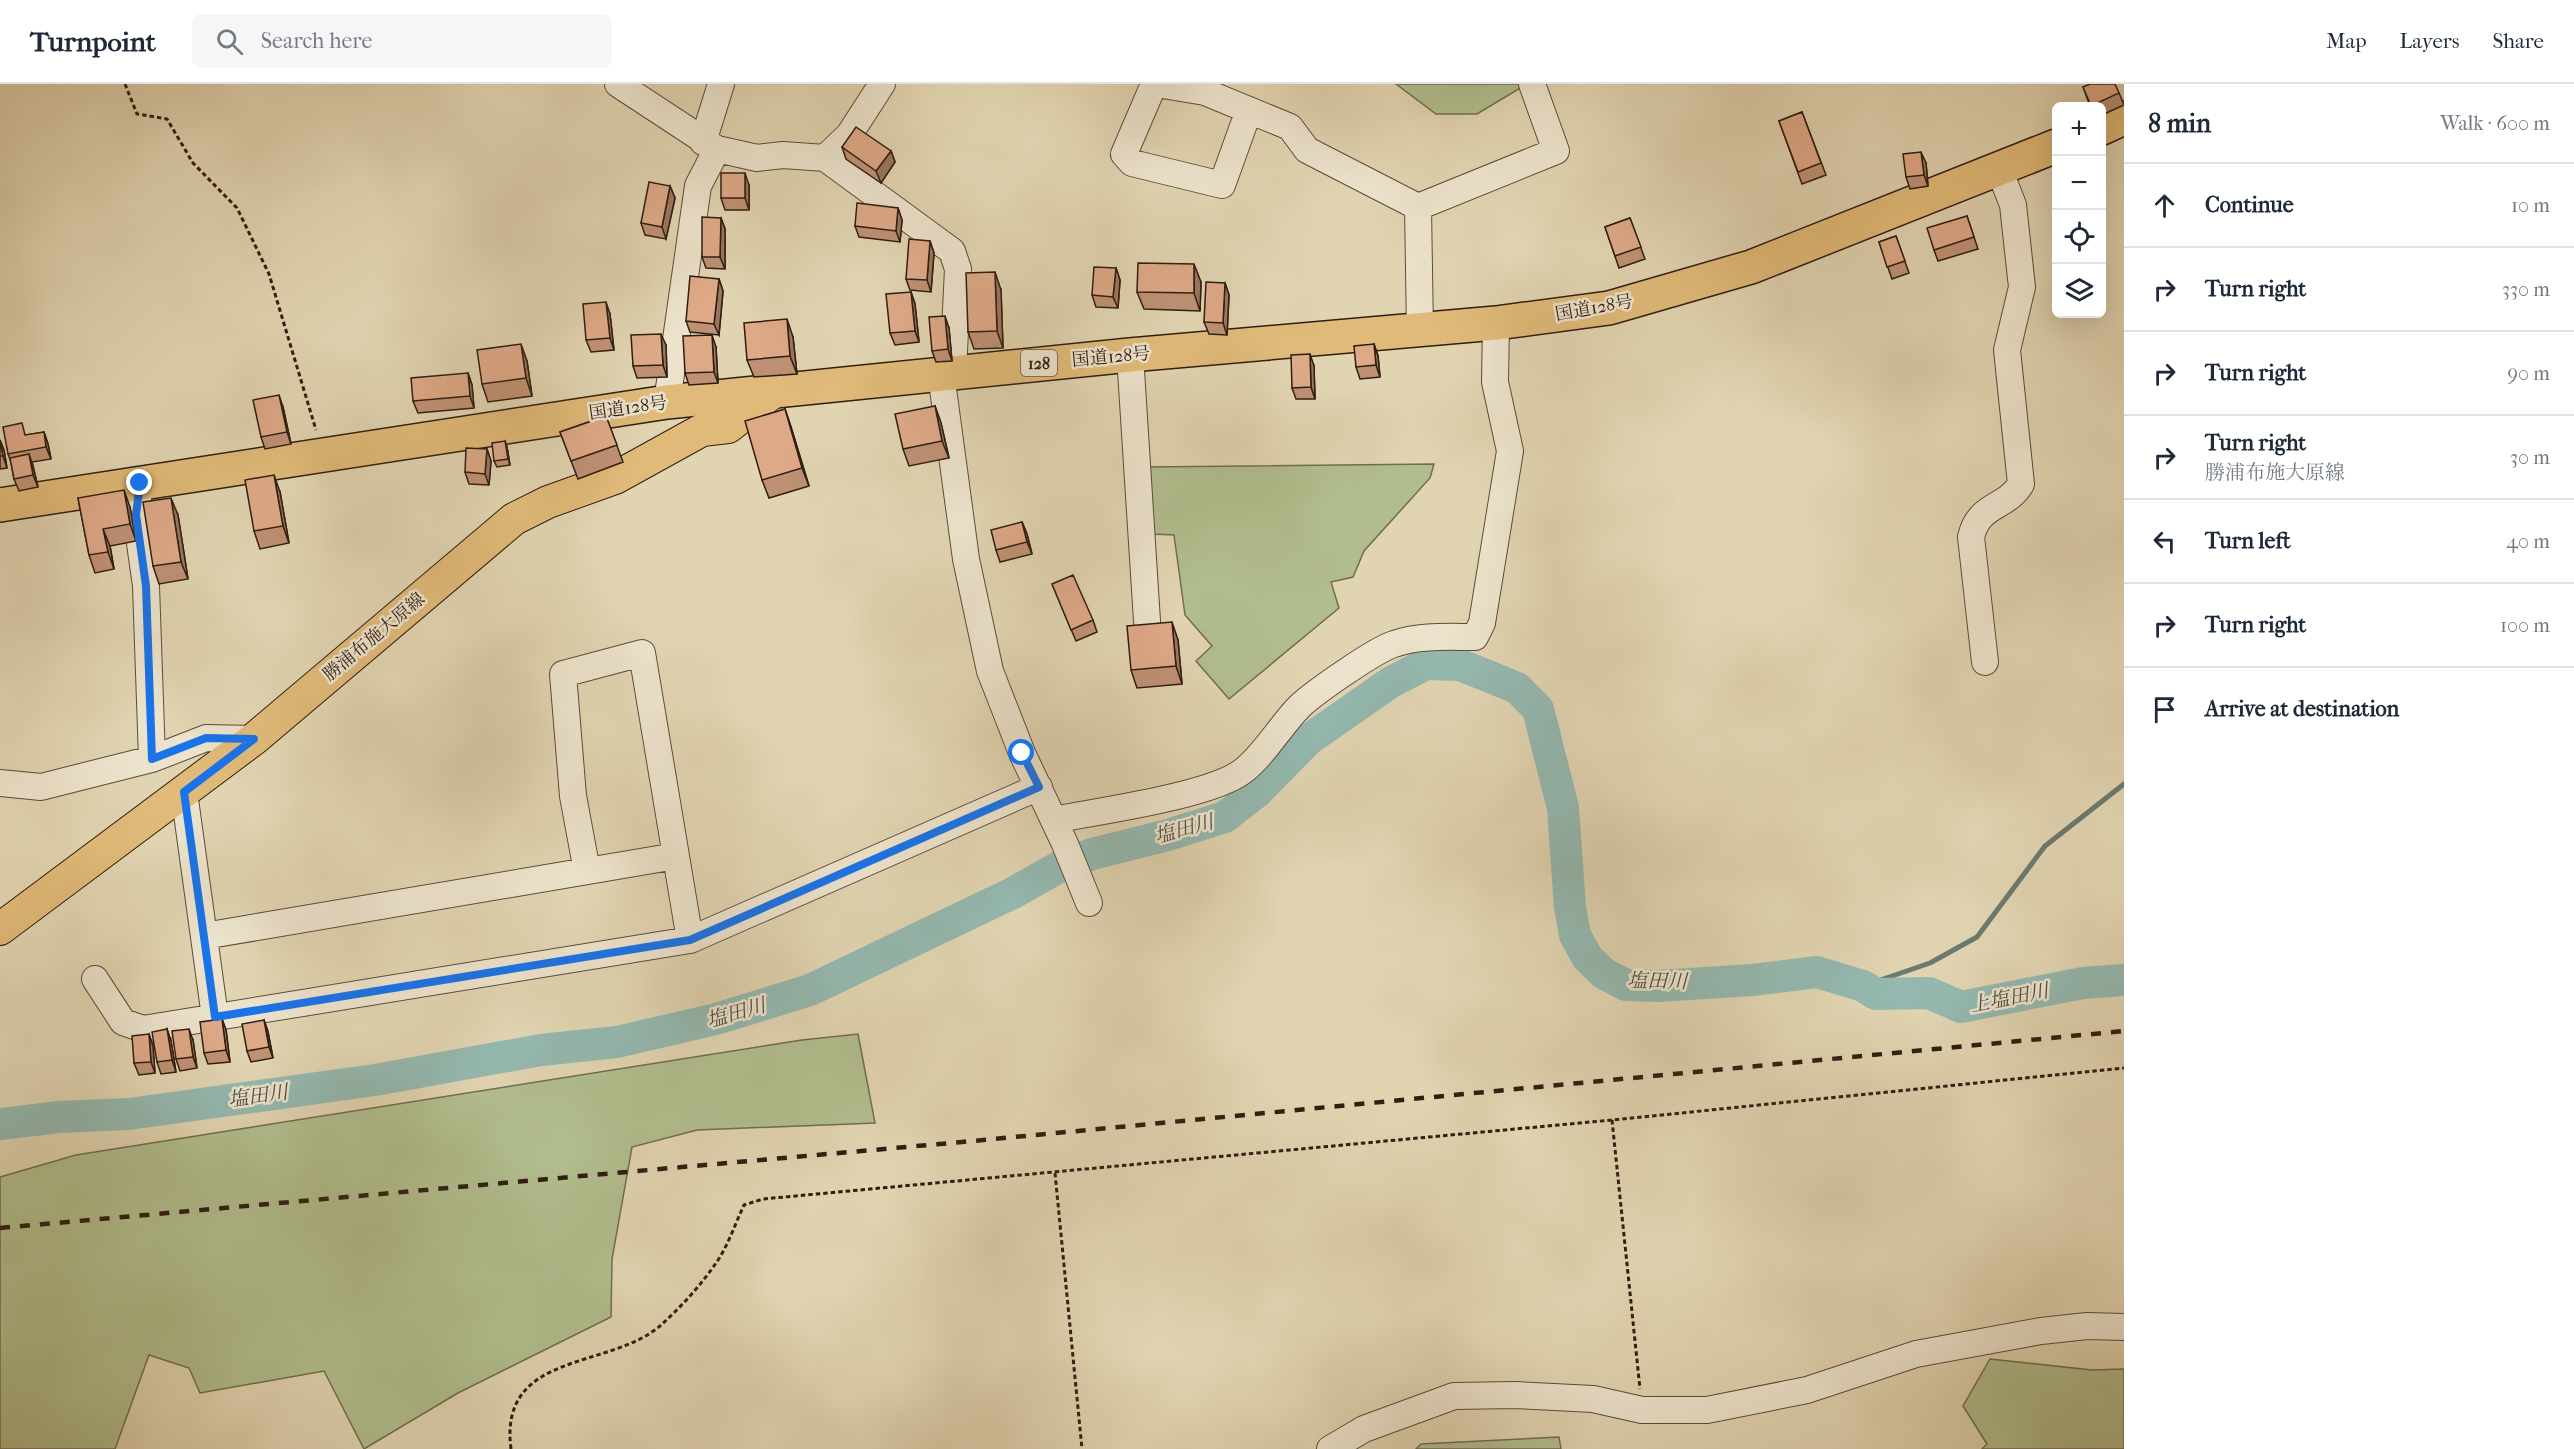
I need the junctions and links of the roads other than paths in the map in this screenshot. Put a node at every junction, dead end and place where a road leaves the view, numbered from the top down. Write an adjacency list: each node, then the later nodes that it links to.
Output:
1 (618, 84): 10 (street)
2 (721, 84): 10 (street)
3 (882, 84): 12 (street)
4 (1156, 84): 6 (street); 7 (street)
5 (1532, 84): 14 (street)
6 (1205, 88): 7 (street)
7 (1249, 110): 14 (street)
8 (2124, 118): 9 (highway)
9 (2106, 126)
10 (710, 145): 12 (street); 20 (street)
11 (2052, 148): 13 (highway, 国道128号 / 128)
12 (825, 158): 18 (street)
13 (1999, 169): 15 (highway, 国道128号 / 128); 24 (street)
14 (1418, 207): 16 (street)
15 (1496, 323): 16 (highway, 国道128号 / 128); 30 (street)
16 (1420, 331): 17 (highway, 国道128号 / 128)
17 (1130, 355): 18 (highway, 国道128号 / 128); 23 (street)
18 (947, 373): 19 (highway, 国道128号 / 128); 28 (street)
19 (773, 393): 20 (highway, 国道128号 / 128); 25 (main road, 勝浦布施大原線)
20 (667, 402): 21 (highway, 国道128号 / 128)
21 (140, 483): 22 (highway, 国道128号 / 128); 26 (street)
22 (0, 505)
23 (1147, 621)
24 (1985, 662)
25 (254, 739): 26 (street); 29 (main road, 勝浦布施大原線)
26 (152, 759): 27 (street)
27 (0, 783)
28 (1039, 787): 30 (street); 36 (street)
29 (184, 792): 34 (main road, 勝浦布施大原線); 35 (street)
30 (1054, 820): 33 (street)
31 (676, 856): 32 (street); 32 (street); 36 (street)
32 (587, 872): 35 (street)
33 (1089, 903)
34 (0, 929)
35 (204, 936): 38 (street)
36 (690, 940): 38 (street)
37 (95, 979): 38 (street)
38 (215, 1017)
39 (2124, 1327): 40 (street)
40 (1330, 1449)

